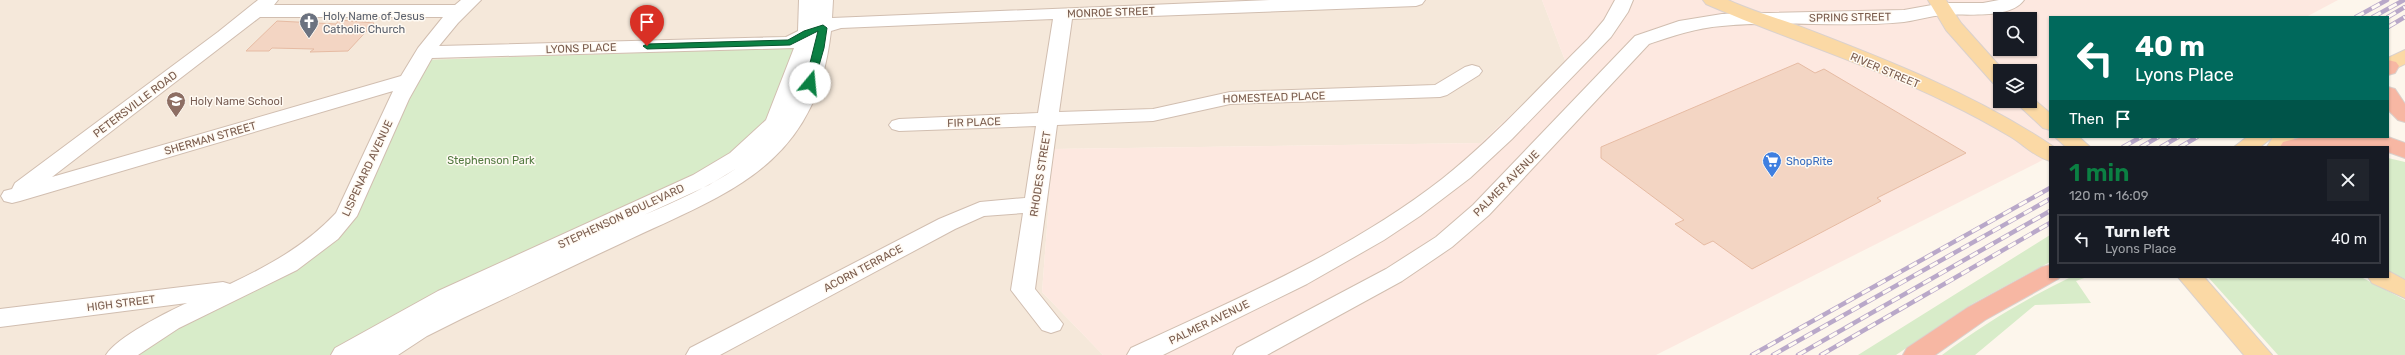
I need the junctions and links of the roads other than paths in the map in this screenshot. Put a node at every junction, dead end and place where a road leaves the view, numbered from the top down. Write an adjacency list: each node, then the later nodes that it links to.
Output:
1 (808, 0): 16 (street, STEPHENSON BOULEVARD)
2 (824, 0): 16 (street, STEPHENSON BOULEVARD)
3 (947, 0): 14 (street)
4 (1416, 0): 8 (street, MONROE STREET)
5 (1624, 0): 54 (street, PALMER AVENUE)
6 (1712, 0): 15 (main road, RIVER STREET)
7 (2015, 0): 9 (street, SPRING STREET)
8 (1279, 3): 12 (street, MONROE STREET)
9 (1940, 5): 15 (street, SPRING STREET); 20 (main road)
10 (262, 6): 11 (street); 41 (street, PETERSVILLE ROAD)
11 (464, 6): 17 (street, LISPENARD AVENUE)
12 (1108, 6): 13 (street, MONROE STREET)
13 (1063, 14): 14 (street, MONROE STREET); 26 (street, RHODES STREET)
14 (941, 19): 16 (street, MONROE STREET)
15 (1756, 19): 40 (main road, RIVER STREET); 55 (street, PALMER AVENUE)
16 (815, 30): 17 (street, LYONS PLACE); 51 (street, STEPHENSON BOULEVARD); 52 (street, STEPHENSON BOULEVARD)
17 (425, 52): 22 (street, LISPENARD AVENUE)
18 (2405, 56): 19 (main road)
19 (2389, 66)
20 (1993, 70)
21 (1472, 71): 26 (street, HOMESTEAD PLACE)
22 (408, 80): 41 (street, SHERMAN STREET); 46 (street, LISPENARD AVENUE)
23 (2389, 94): 25 (highway)
24 (2032, 108): 27 (main road)
25 (2405, 116)
26 (1049, 119): 28 (street, FIR PLACE); 42 (street, RHODES STREET)
27 (2049, 123)
28 (899, 125)
29 (2389, 129): 30 (highway)
30 (2405, 136)
31 (2067, 138): 34 (main road)
32 (2260, 138): 35 (main road)
33 (2372, 138): 39 (highway)
34 (2078, 146)
35 (2247, 146)
36 (2295, 146): 37 (highway)
37 (2370, 146)
38 (2389, 149): 39 (highway)
39 (2405, 152)
40 (2049, 153)
41 (6, 201)
42 (1035, 205): 49 (street, RHODES STREET); 53 (street, ACORN TERRACE)
43 (2049, 274): 56 (highway)
44 (2191, 278): 57 (main road)
45 (2382, 278): 47 (main road)
46 (242, 288): 48 (street, HIGH STREET); 50 (street, LISPENARD AVENUE)
47 (2405, 290)
48 (0, 318)
49 (1051, 324)
50 (119, 355)
51 (344, 355)
52 (378, 355)
53 (699, 355)
54 (1140, 355)
55 (1246, 355)
56 (1916, 355)
57 (2259, 355)

